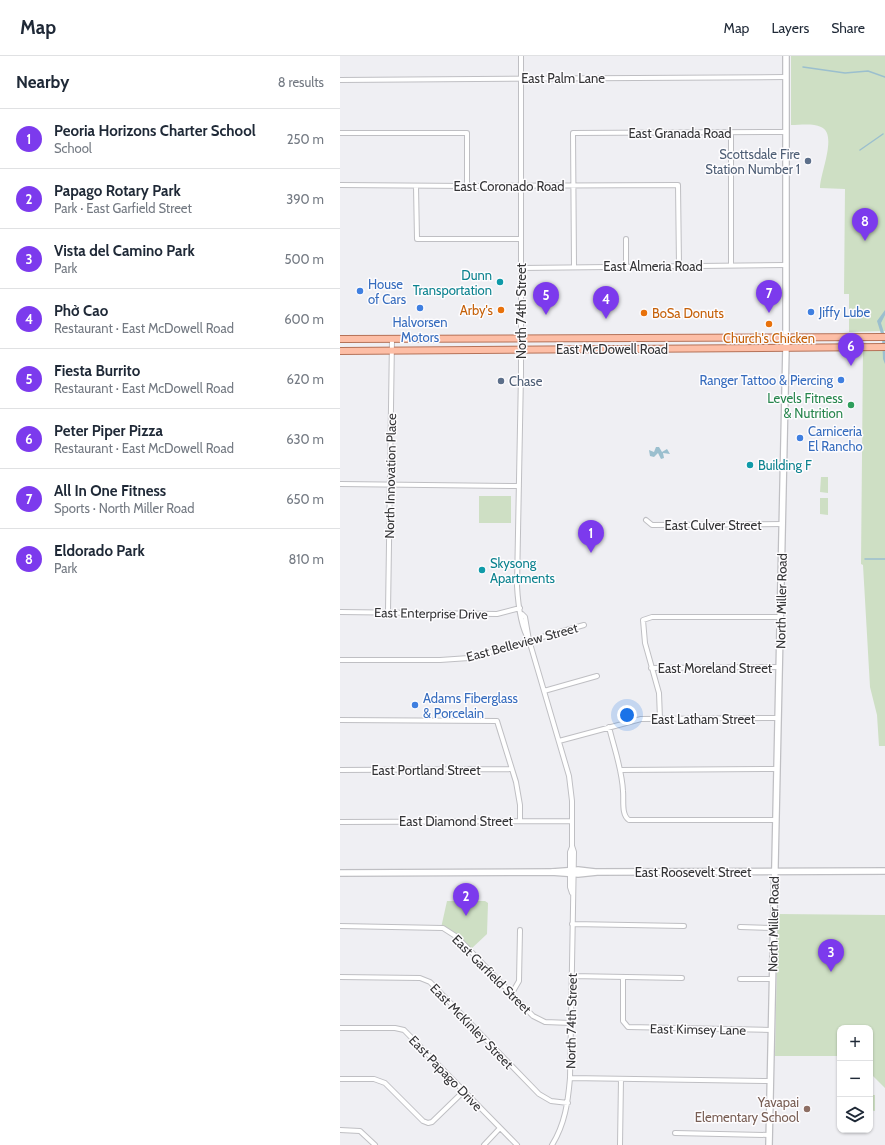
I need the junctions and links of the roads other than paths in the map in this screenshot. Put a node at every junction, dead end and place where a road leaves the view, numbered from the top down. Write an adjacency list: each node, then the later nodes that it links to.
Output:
1 (521, 56): 4 (street, North 74th Street)
2 (786, 56): 3 (street, North Miller Road)
3 (786, 77): 4 (street, East Palm Lane); 7 (street, North Miller Road)
4 (521, 78): 5 (street, East Palm Lane); 13 (street, North 74th Street)
5 (340, 80)
6 (731, 132): 7 (street, East Granada Road); 10 (street, East Granada Road); 16 (street)
7 (786, 132): 17 (street, North Miller Road)
8 (340, 133): 12 (street)
9 (340, 185): 11 (street, East Coronado Road)
10 (574, 185): 13 (street, East Coronado Road); 18 (street); 20 (street, East Coronado Road)
11 (416, 186): 12 (street, East Coronado Road); 14 (street)
12 (467, 186): 13 (street, East Coronado Road)
13 (521, 186): 14 (street, North 74th Street)
14 (521, 239): 21 (street, North 74th Street)
15 (626, 239): 19 (street)
16 (731, 265): 17 (street, East Almeria Road); 20 (street, East Almeria Road)
17 (786, 265): 23 (street, North Miller Road)
18 (574, 266): 19 (street, East Almeria Road); 21 (street, East Almeria Road)
19 (626, 266): 20 (street, East Almeria Road)
20 (679, 266)
21 (521, 268): 26 (street, North 74th Street)
22 (882, 337): 23 (main road, East McDowell Road)
23 (786, 338): 26 (main road, East McDowell Road); 27 (street, North Miller Road)
24 (340, 339): 25 (main road, East McDowell Road)
25 (392, 339): 26 (main road, East McDowell Road); 31 (street, North Innovation Place)
26 (520, 339): 29 (street, North 74th Street)
27 (786, 347): 28 (main road, East McDowell Road); 29 (main road, East McDowell Road); 36 (street, North Miller Road)
28 (882, 347)
29 (521, 350): 31 (main road, East McDowell Road); 34 (street, North 74th Street)
30 (340, 351): 31 (main road, East McDowell Road)
31 (392, 351): 33 (street, North Innovation Place)
32 (340, 484): 33 (street)
33 (390, 484): 34 (street); 39 (street, North Innovation Place)
34 (519, 486): 37 (street, North 74th Street)
35 (646, 520): 36 (street, East Culver Street)
36 (782, 524): 40 (street, North Miller Road)
37 (520, 608): 39 (street, East Enterprise Drive); 42 (street, North 74th Street)
38 (340, 612): 39 (street, East Enterprise Drive)
39 (388, 612)
40 (780, 617): 44 (street, North Miller Road); 45 (street)
41 (584, 625): 42 (street, East Belleview Street)
42 (530, 640): 43 (street, East Belleview Street); 47 (street, North 74th Street)
43 (340, 660)
44 (779, 667): 45 (street, East Moreland Street); 48 (street, North Miller Road)
45 (651, 668): 49 (street)
46 (597, 676): 47 (street)
47 (544, 691): 52 (street, North 74th Street)
48 (778, 718): 49 (street, East Latham Street); 54 (street, North Miller Road)
49 (660, 719): 51 (street, East Latham Street)
50 (340, 720): 53 (street)
51 (608, 727): 52 (street, East Latham Street); 56 (street)
52 (559, 742): 59 (street, North 74th Street)
53 (512, 769): 55 (street, East Portland Street); 58 (street)
54 (777, 769): 56 (street); 57 (street, North Miller Road)
55 (340, 770)
56 (620, 770): 57 (street)
57 (776, 820): 63 (street, North Miller Road)
58 (520, 821): 59 (street, East Diamond Street); 60 (street, East Diamond Street)
59 (572, 821): 62 (street, North 74th Street)
60 (340, 822)
61 (885, 871): 63 (street, East Roosevelt Street)
62 (572, 872): 63 (street, East Roosevelt Street); 64 (street, East Roosevelt Street); 65 (street, North 74th Street)
63 (774, 872): 69 (street, North Miller Road)
64 (340, 873)
65 (572, 924): 67 (street); 71 (street, North 74th Street)
66 (340, 926): 77 (street, East Garfield Street)
67 (684, 926)
68 (740, 927): 69 (street)
69 (773, 928): 76 (street, North Miller Road)
70 (520, 930): 77 (street)
71 (571, 976): 73 (street); 78 (street, North 74th Street)
72 (340, 977): 86 (street, East McKinley Street)
73 (623, 977): 74 (street); 80 (street, East Kimsey Lane)
74 (682, 978)
75 (740, 979): 76 (street)
76 (772, 979): 80 (street, North Miller Road)
77 (512, 993): 78 (street, East Garfield Street)
78 (571, 1023): 81 (street, North 74th Street)
79 (340, 1028): 85 (street, East Papago Drive)
80 (772, 1030): 84 (street, North Miller Road)
81 (570, 1078): 83 (street); 86 (street, North 74th Street)
82 (340, 1079): 85 (street)
83 (621, 1079): 84 (street); 95 (street)
84 (770, 1081): 90 (street, North Miller Road)
85 (464, 1091): 87 (street, East Papago Drive)
86 (568, 1103): 94 (street, North 74th Street)
87 (500, 1128): 92 (street); 93 (street, East Papago Drive)
88 (340, 1130): 91 (street)
89 (675, 1133): 90 (street)
90 (769, 1135): 96 (street, North Miller Road)
91 (375, 1145)
92 (484, 1145)
93 (517, 1145)
94 (552, 1145)
95 (620, 1145)
96 (769, 1145)

